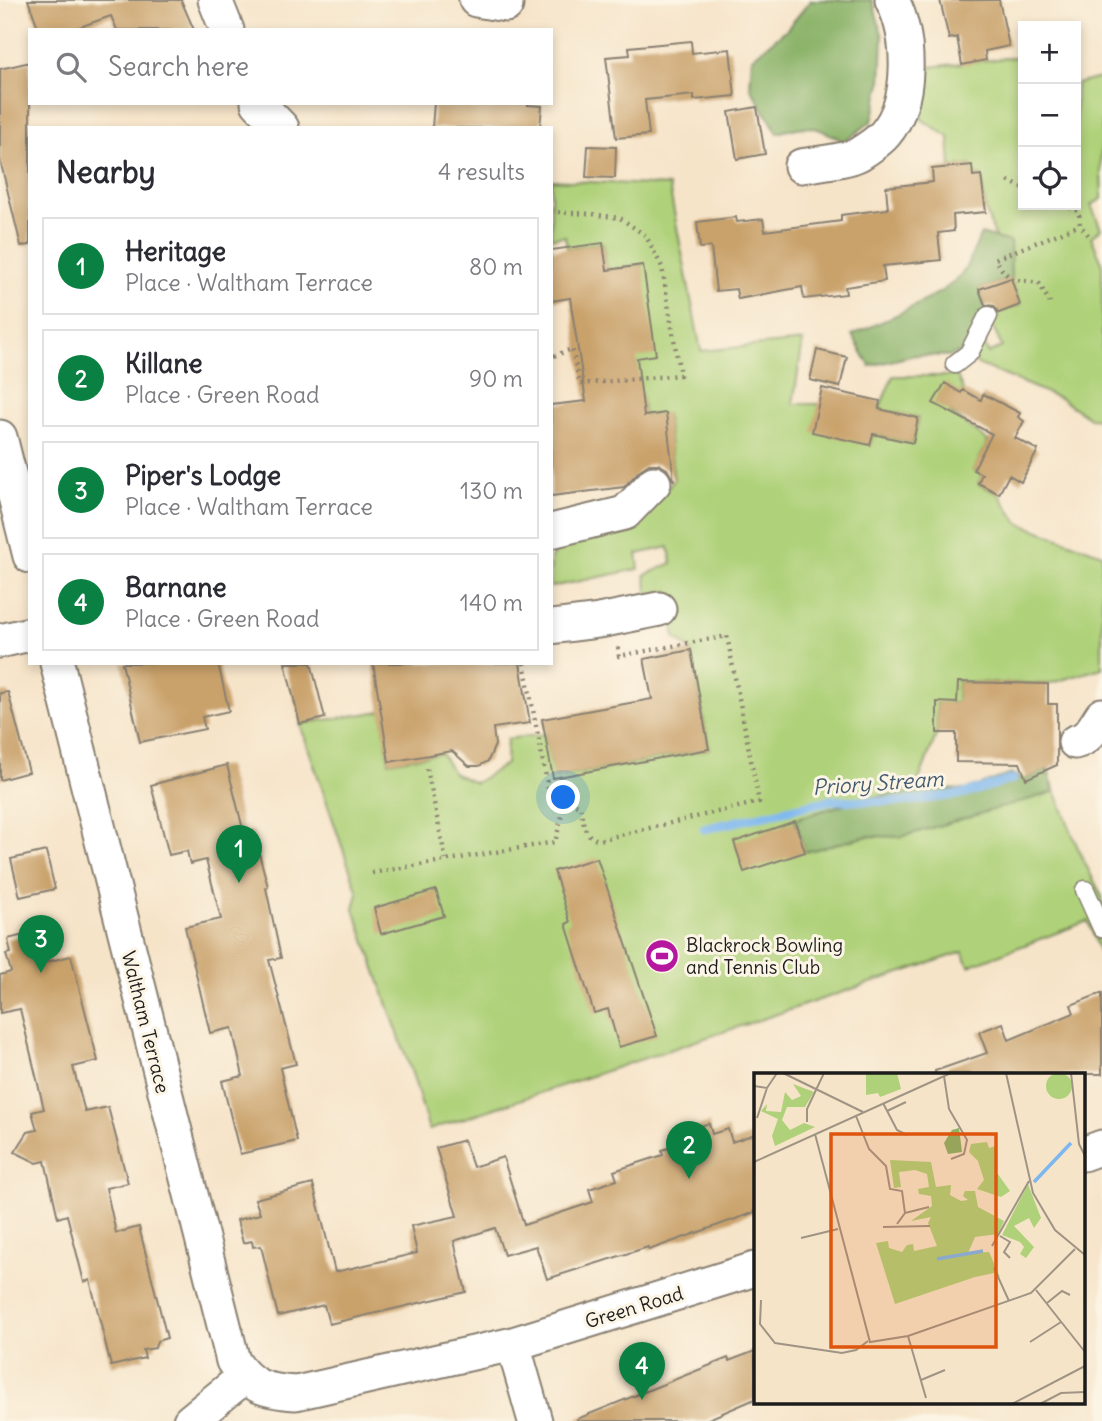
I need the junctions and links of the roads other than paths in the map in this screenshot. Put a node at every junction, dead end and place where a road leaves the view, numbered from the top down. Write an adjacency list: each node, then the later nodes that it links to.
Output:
1 (215, 0): 3 (street)
2 (892, 0): 6 (street)
3 (226, 28)
4 (260, 105): 5 (street)
5 (280, 126)
6 (801, 166)
7 (988, 316): 8 (lane)
8 (955, 364)
9 (0, 437): 12 (street)
10 (654, 483): 11 (street)
11 (553, 531)
12 (28, 548)
13 (659, 609): 14 (street)
14 (553, 627)
15 (28, 634): 16 (street)
16 (0, 641)
17 (58, 665): 24 (street, Waltham Terrace)
18 (1085, 890): 19 (lane)
19 (1102, 928)
20 (1102, 1147): 21 (street)
21 (1084, 1154)
22 (754, 1269): 23 (street, Green Road)
23 (513, 1344): 24 (street); 26 (street)
24 (244, 1377): 25 (street)
25 (190, 1421)
26 (535, 1421)

